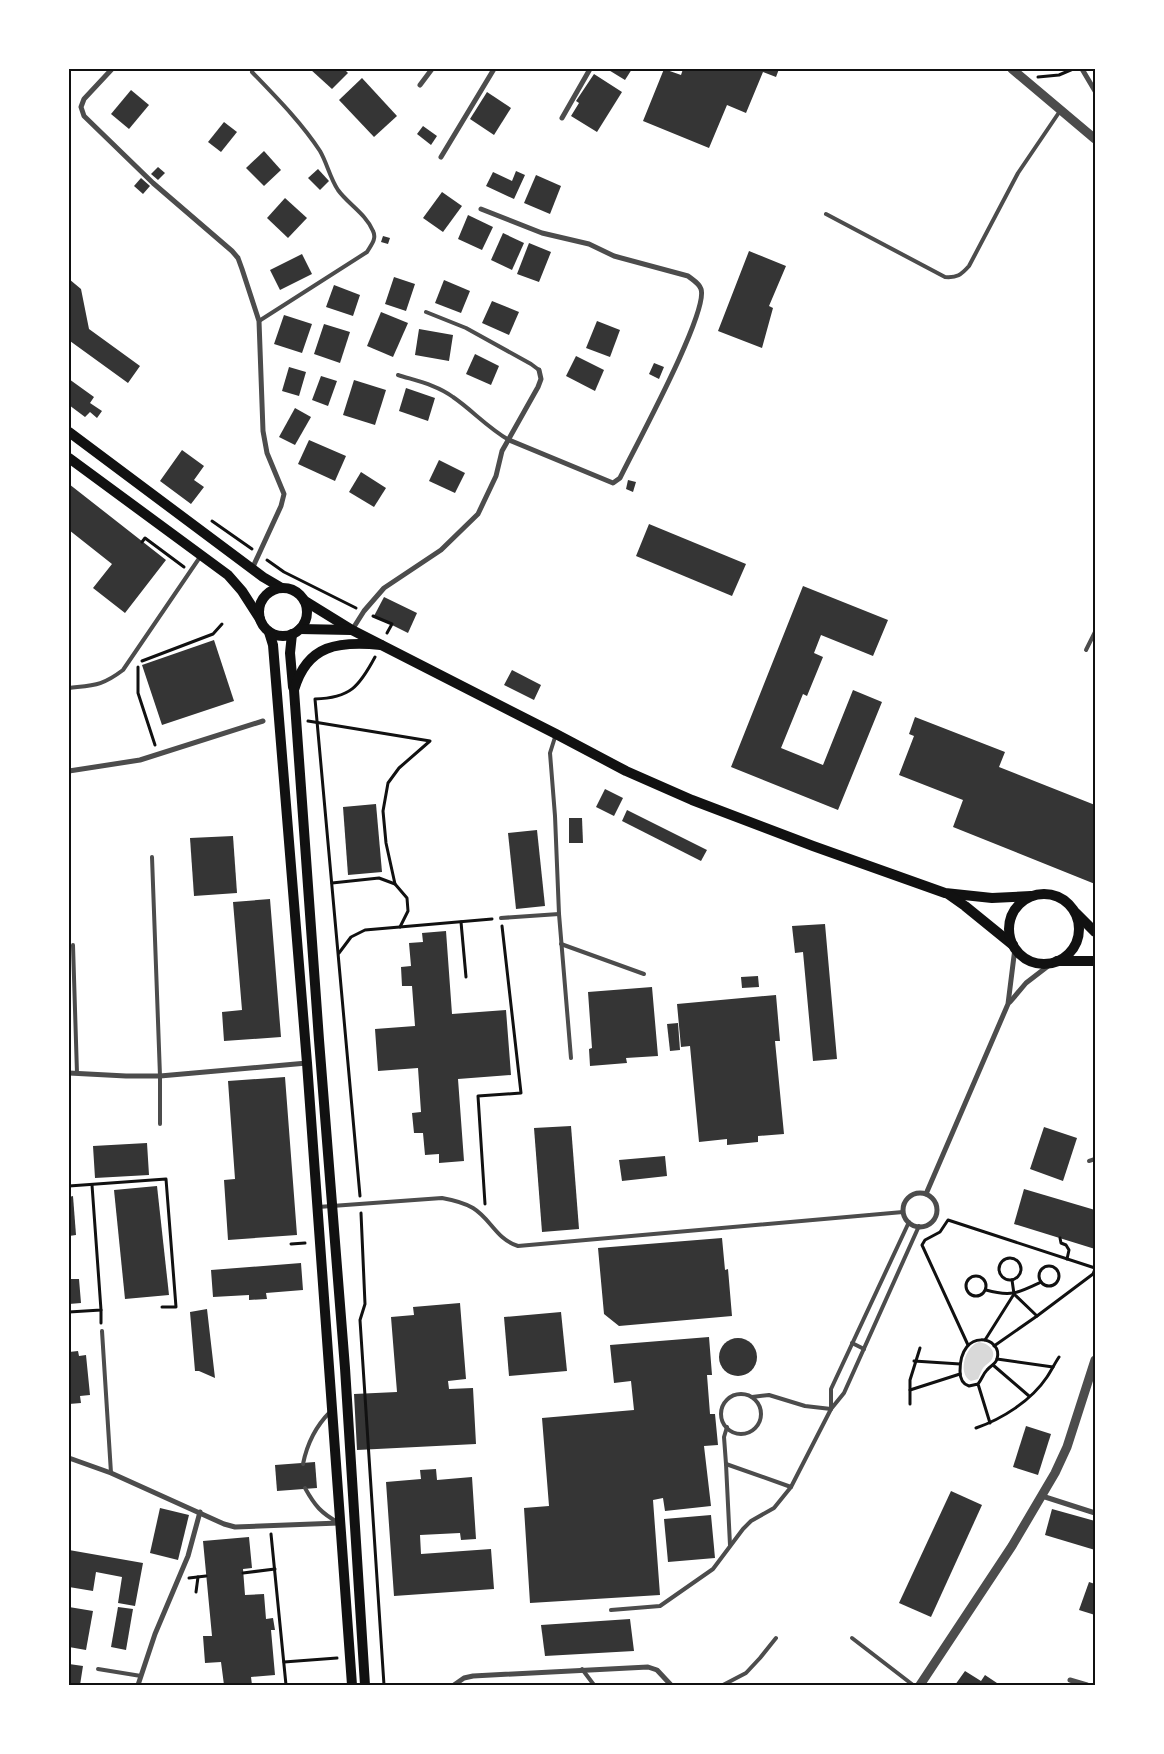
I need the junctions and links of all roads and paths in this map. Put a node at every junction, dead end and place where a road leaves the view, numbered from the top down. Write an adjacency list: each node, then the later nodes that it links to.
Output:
1 (112, 69): 19 (street)
2 (432, 69): 10 (street)
3 (494, 69): 15 (street)
4 (590, 69): 13 (street)
5 (1012, 69): 9 (street)
6 (1074, 69): 9 (path)
7 (1082, 69): 11 (street)
8 (252, 72): 19 (lane)
9 (1023, 78): 12 (street)
10 (420, 85)
11 (1095, 91)
12 (1060, 110): 14 (street); 17 (lane)
13 (562, 118)
14 (1095, 139)
15 (441, 157)
16 (481, 209): 23 (street)
17 (826, 214)
18 (426, 312): 20 (lane)
19 (259, 321): 27 (street)
20 (539, 370): 23 (street)
21 (398, 375): 23 (lane)
22 (69, 432): 29 (main road)
23 (509, 440): 33 (street)
24 (69, 458): 28 (main road)
25 (208, 519): 27 (path)
26 (142, 542): 30 (path)
27 (259, 554): 29 (street); 33 (path)
28 (201, 556): 30 (lane); 34 (main road)
29 (252, 568): 31 (main road)
30 (190, 572): 42 (lane)
31 (280, 587): 32 (main road); 34 (main road)
32 (305, 601): 36 (main road); 38 (main road)
33 (364, 611): 36 (street); 40 (path)
34 (260, 619): 37 (main road)
35 (222, 624): 44 (path)
36 (352, 630): 38 (main road); 40 (main road)
37 (269, 632): 38 (main road); 68 (main road)
38 (296, 632): 43 (main road)
39 (1095, 632): 41 (lane)
40 (381, 645): 43 (main road); 46 (main road); 49 (path)
41 (1086, 650)
42 (69, 688)
43 (294, 690): 79 (main road)
44 (138, 693)
45 (262, 721): 47 (street)
46 (556, 734): 50 (main road); 53 (lane)
47 (69, 771)
48 (152, 857): 71 (lane)
49 (332, 883): 56 (path); 61 (path)
50 (945, 893): 51 (main road); 60 (main road)
51 (1031, 896): 52 (main road); 60 (main road)
52 (1074, 911): 57 (main road); 63 (main road)
53 (559, 914): 54 (lane); 58 (lane)
54 (501, 918): 55 (path); 82 (path)
55 (461, 922): 56 (path); 65 (path)
56 (400, 927): 61 (path)
57 (1095, 932)
58 (562, 944): 64 (lane); 67 (lane)
59 (73, 946): 70 (lane)
60 (1015, 947): 63 (main road); 66 (street)
61 (338, 954): 78 (path)
62 (1095, 961): 63 (main road)
63 (1054, 962): 66 (street)
64 (644, 974)
65 (466, 977)
66 (1008, 1004): 77 (street)
67 (571, 1058)
68 (307, 1063): 71 (street); 80 (main road)
69 (69, 1073): 70 (street)
70 (77, 1073): 71 (street)
71 (160, 1076): 72 (lane)
72 (160, 1124)
73 (1095, 1159): 74 (lane)
74 (1089, 1161)
75 (92, 1185): 76 (path); 94 (path); 95 (path)
76 (69, 1186)
77 (926, 1194): 81 (street); 84 (street)
78 (360, 1204): 79 (lane); 82 (lane); 153 (path)
79 (331, 1205): 80 (lane); 152 (main road)
80 (318, 1207): 120 (main road)
81 (904, 1212): 82 (lane); 83 (street)
82 (486, 1220)
83 (908, 1222): 84 (street); 101 (lane)
84 (919, 1226): 104 (lane)
85 (1060, 1238): 88 (path)
86 (291, 1244): 87 (path)
87 (305, 1244)
88 (1067, 1259): 89 (path); 102 (path)
89 (1095, 1269): 97 (path)
90 (1012, 1279): 90 (path); 93 (path)
91 (1041, 1282): 91 (path); 93 (path)
92 (986, 1290): 92 (path); 93 (path)
93 (1014, 1294): 97 (path); 100 (path)
94 (162, 1307)
95 (101, 1310): 96 (path); 98 (path)
96 (69, 1312)
97 (1037, 1316): 103 (path)
98 (101, 1322)
99 (102, 1331): 127 (lane)
100 (985, 1340): 102 (path); 103 (path)
101 (852, 1343): 104 (lane); 119 (lane)
102 (968, 1344): 110 (path)
103 (994, 1346): 107 (path)
104 (864, 1348): 119 (lane)
105 (920, 1348): 109 (path)
106 (1058, 1357): 112 (path)
107 (997, 1359): 111 (path); 112 (path)
108 (1095, 1360): 130 (street)
109 (914, 1361): 110 (path); 115 (path)
110 (960, 1364): 113 (path)
111 (993, 1365): 114 (path); 116 (path)
112 (1053, 1367): 116 (path)
113 (960, 1374): 114 (path); 115 (path)
114 (978, 1384): 121 (path)
115 (910, 1390): 118 (path)
116 (1029, 1396): 121 (path)
117 (752, 1397): 119 (lane); 122 (lane); 122 (lane)
118 (910, 1404)
119 (831, 1409): 129 (lane)
120 (332, 1410): 125 (lane); 133 (main road)
121 (990, 1423): 123 (path)
122 (727, 1427): 126 (lane)
123 (976, 1428)
124 (69, 1458): 127 (street)
125 (302, 1464)
126 (726, 1464): 129 (lane); 135 (lane)
127 (111, 1473): 131 (street)
128 (305, 1488): 133 (lane)
129 (791, 1488): 135 (lane)
130 (1042, 1496): 132 (street); 159 (street)
131 (200, 1512): 134 (street); 147 (street)
132 (1095, 1513)
133 (339, 1523): 134 (street); 151 (main road)
134 (270, 1526): 136 (path)
135 (730, 1546): 140 (lane)
136 (275, 1569): 137 (path); 144 (path)
137 (243, 1572)
138 (206, 1576): 139 (path)
139 (196, 1592)
140 (611, 1610)
141 (776, 1638): 157 (lane)
142 (852, 1638): 158 (lane)
143 (337, 1658): 144 (path)
144 (284, 1662): 150 (path)
145 (98, 1669): 147 (lane)
146 (582, 1669): 154 (street); 155 (lane); 156 (street)
147 (141, 1676): 149 (street)
148 (1070, 1680): 160 (street)
149 (138, 1685)
150 (286, 1685)
151 (352, 1685)
152 (365, 1685)
153 (384, 1685)
154 (454, 1685)
155 (594, 1685)
156 (671, 1685)
157 (723, 1685)
158 (913, 1685)
159 (920, 1685)
160 (1087, 1685)

